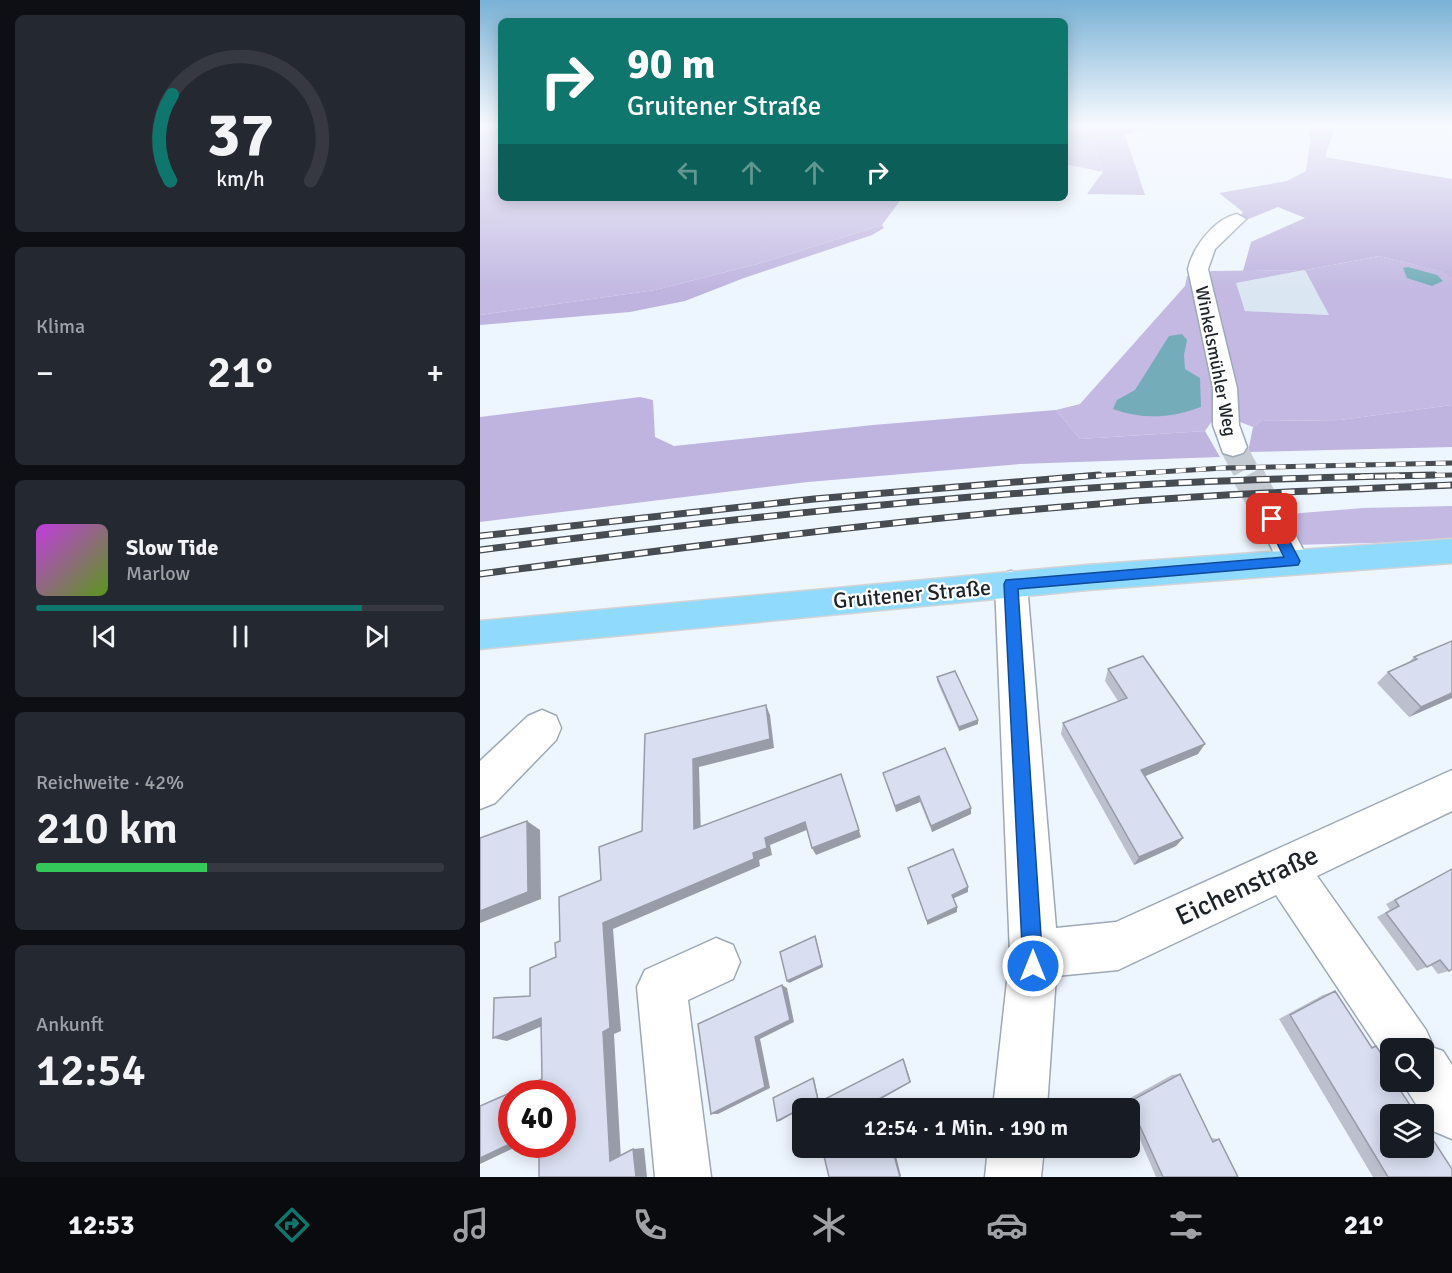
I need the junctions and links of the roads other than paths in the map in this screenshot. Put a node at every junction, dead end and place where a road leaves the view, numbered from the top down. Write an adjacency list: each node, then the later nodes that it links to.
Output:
1 (1237, 219): 2 (street, Winkelsmühler Weg)
2 (1233, 447)
3 (1272, 519): 5 (street)
4 (1452, 551): 5 (main road, Gruitener Straße)
5 (1293, 561): 6 (main road, Gruitener Straße)
6 (1011, 584): 7 (main road, Gruitener Straße); 12 (street)
7 (480, 635)
8 (542, 728): 9 (street)
9 (480, 789)
10 (1452, 790): 11 (street, Eichenstraße)
11 (1285, 869): 12 (street, Eichenstraße); 14 (street)
12 (1034, 954): 16 (street)
13 (716, 962): 19 (street)
14 (1401, 1038)
15 (1434, 1085): 17 (street)
16 (1021, 1098)
17 (1452, 1112)
18 (1015, 1158): 20 (street)
19 (683, 1177)
20 (1013, 1177)

